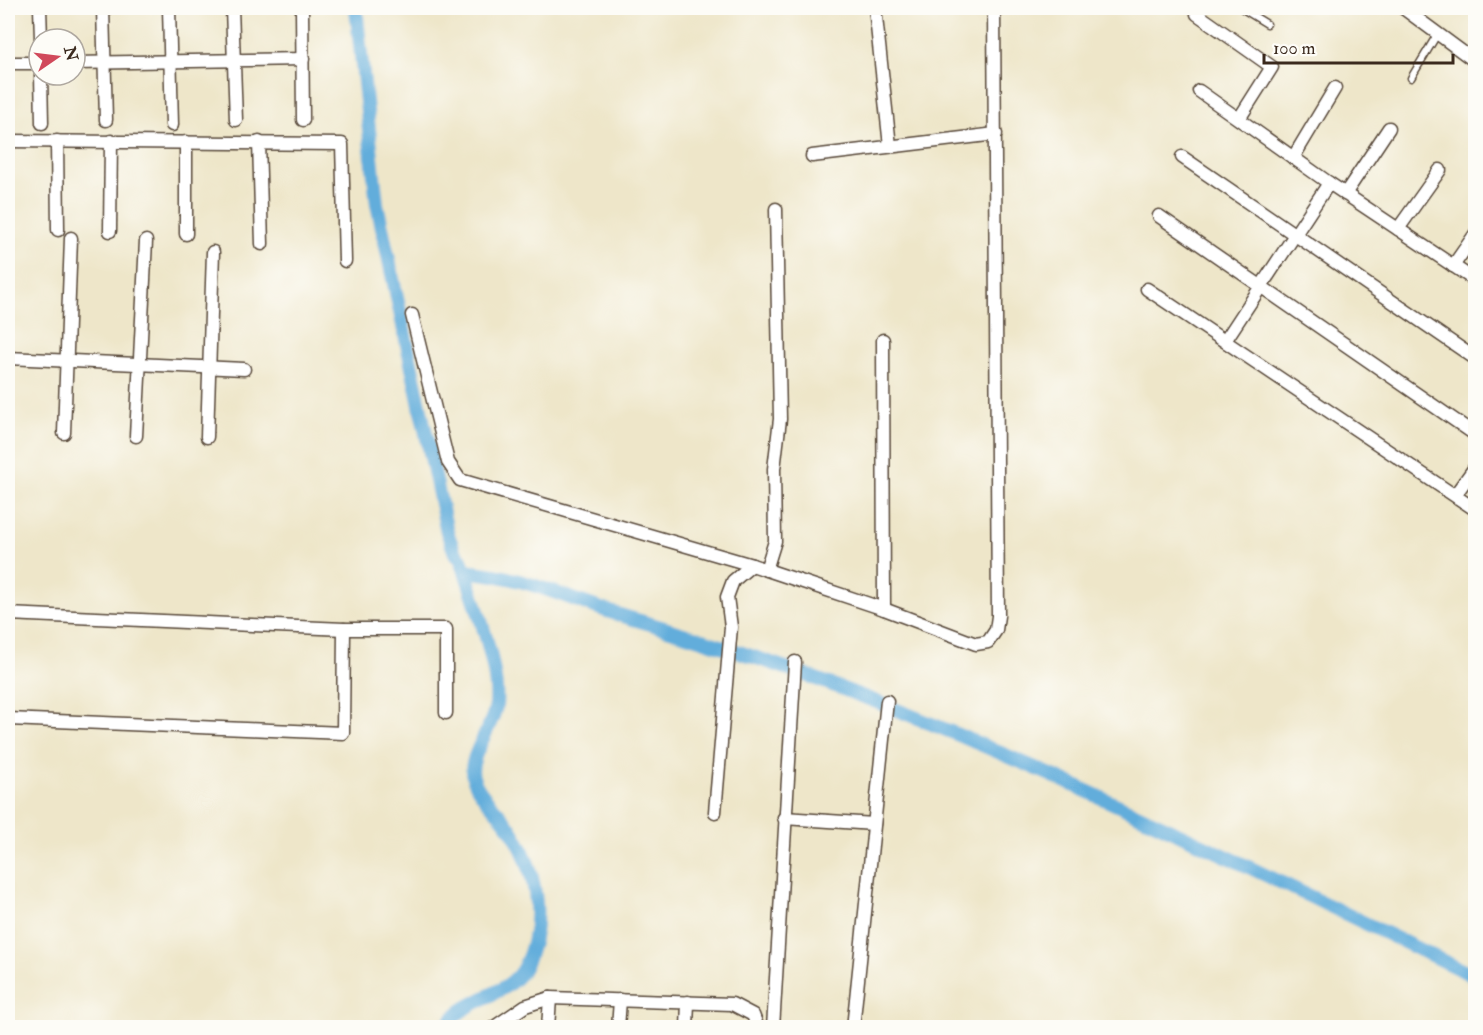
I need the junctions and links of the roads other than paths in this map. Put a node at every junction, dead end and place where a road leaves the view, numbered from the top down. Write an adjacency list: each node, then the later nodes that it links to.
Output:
1 (40, 8): 12 (street)
2 (103, 8): 21 (street)
3 (169, 8): 15 (street)
4 (232, 8): 16 (street)
5 (302, 8): 14 (street)
6 (875, 8): 39 (street)
7 (994, 8): 33 (street)
8 (1241, 8): 11 (lane)
9 (1403, 8): 13 (street)
10 (1197, 14): 26 (street)
11 (1267, 24)
12 (41, 27)
13 (1438, 33): 17 (street); 22 (lane)
14 (303, 59): 16 (street); 29 (street)
15 (171, 62): 16 (street); 21 (street); 31 (street)
16 (234, 62): 28 (street)
17 (1476, 62)
18 (8, 63): 19 (street)
19 (27, 63)
20 (87, 63): 21 (street)
21 (105, 63): 27 (street)
22 (1411, 78)
23 (41, 87): 30 (street)
24 (1335, 88): 42 (street)
25 (1199, 91): 26 (street)
26 (1239, 119): 42 (street)
27 (106, 120)
28 (237, 120)
29 (303, 120)
30 (42, 123)
31 (172, 125)
32 (1389, 128): 45 (street)
33 (996, 134): 39 (street); 81 (street)
34 (8, 141): 35 (street)
35 (57, 141): 36 (street); 49 (street)
36 (111, 141): 37 (street); 50 (street)
37 (186, 142): 38 (street); 52 (street)
38 (259, 142): 56 (street); 58 (street)
39 (890, 146): 40 (street)
40 (812, 156)
41 (1182, 157): 53 (street)
42 (1293, 158): 44 (street)
43 (1440, 170): 48 (street)
44 (1329, 183): 45 (street); 53 (street)
45 (1345, 194): 48 (street)
46 (776, 209): 80 (street)
47 (1159, 216): 61 (street)
48 (1398, 229): 59 (street)
49 (58, 230)
50 (110, 231)
51 (1476, 233): 59 (street)
52 (186, 234)
53 (1295, 236): 61 (street); 67 (street)
54 (71, 238): 68 (street)
55 (146, 241): 69 (street)
56 (262, 244)
57 (213, 252): 70 (street)
58 (345, 261)
59 (1453, 266): 60 (street)
60 (1476, 281)
61 (1262, 286): 65 (street); 73 (street)
62 (1147, 289): 65 (street)
63 (412, 315): 79 (street)
64 (883, 339): 81 (street)
65 (1226, 341): 77 (street)
66 (8, 358): 68 (street)
67 (1476, 359)
68 (68, 361): 69 (street); 72 (street)
69 (139, 364): 70 (street); 74 (street)
70 (210, 367): 71 (street); 75 (street)
71 (244, 369)
72 (64, 433)
73 (1476, 435)
74 (136, 436)
75 (207, 437)
76 (1476, 466): 77 (street)
77 (1455, 495): 78 (street)
78 (1476, 510)
79 (752, 565): 80 (street); 88 (street)
80 (766, 570): 81 (street)
81 (884, 609)
82 (8, 615): 83 (street)
83 (344, 629): 86 (street); 87 (street)
84 (795, 662): 89 (street)
85 (887, 701): 90 (street)
86 (446, 713)
87 (8, 719)
88 (716, 812)
89 (784, 818): 90 (street); 99 (street)
90 (874, 824): 100 (street)
91 (550, 998): 92 (street); 94 (street); 95 (street)
92 (620, 1000): 93 (street); 96 (street)
93 (688, 1002): 97 (street); 98 (street)
94 (493, 1028)
95 (548, 1028)
96 (618, 1028)
97 (687, 1028)
98 (758, 1028)
99 (773, 1028)
100 (853, 1028)

